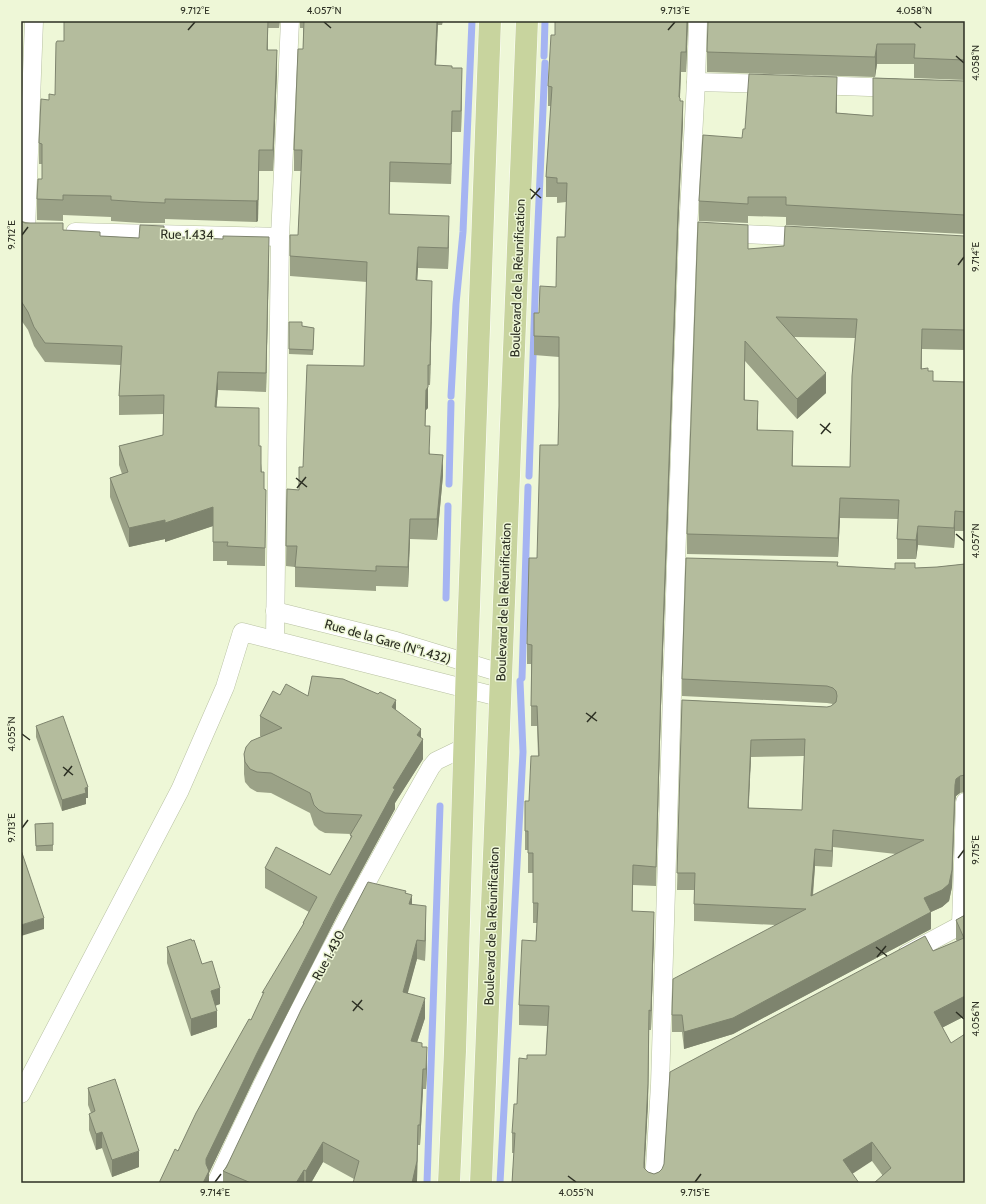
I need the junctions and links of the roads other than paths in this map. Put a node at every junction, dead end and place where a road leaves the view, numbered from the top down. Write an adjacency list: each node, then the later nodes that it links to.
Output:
1 (34, 21): 8 (street)
2 (290, 21): 10 (street)
3 (490, 21): 14 (main road)
4 (527, 21): 15 (main road, Boulevard de la Réunification)
5 (698, 21): 6 (street)
6 (696, 82): 7 (street); 9 (street)
7 (910, 88)
8 (37, 231): 10 (street, Rue 1.434)
9 (701, 232): 11 (street); 26 (street)
10 (280, 237): 12 (street)
11 (828, 237)
12 (275, 611): 13 (street); 14 (street, Rue de la Gare (N°1.432))
13 (275, 640): 16 (street); 22 (street)
14 (467, 664): 15 (street, Rue de la Gare (N°1.432)); 16 (main road)
15 (501, 673): 17 (main road, Boulevard de la Réunification)
16 (466, 688): 17 (street); 18 (main road)
17 (500, 697): 25 (main road, Boulevard de la Réunification)
18 (465, 746): 23 (street, Rue 1.430); 24 (main road)
19 (965, 802): 20 (street)
20 (963, 924): 21 (street)
21 (892, 962)
22 (21, 1094)
23 (216, 1183)
24 (449, 1183)
25 (481, 1183)
26 (654, 1183)

